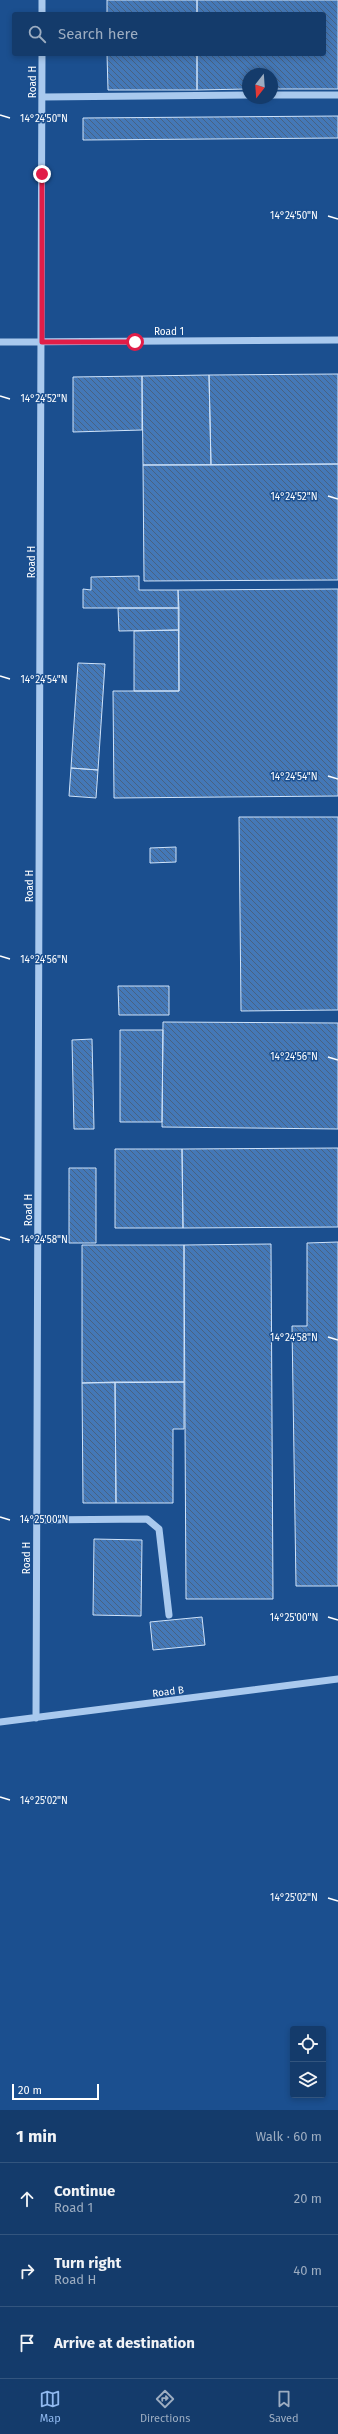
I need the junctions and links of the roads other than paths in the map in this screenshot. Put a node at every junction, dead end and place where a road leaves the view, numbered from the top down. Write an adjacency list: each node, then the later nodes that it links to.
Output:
1 (42, 0): 2 (street)
2 (42, 12)
3 (42, 56): 7 (street, Road H)
4 (278, 95): 5 (street)
5 (338, 95)
6 (242, 96): 7 (street)
7 (42, 97): 10 (street, Road H)
8 (338, 340): 10 (street, Road 1)
9 (0, 342): 10 (street, Road 1)
10 (42, 342): 11 (street, Road H)
11 (36, 1520): 12 (street); 14 (street, Road H)
12 (169, 1615)
13 (338, 1679): 14 (street, Road B)
14 (36, 1718): 15 (street, Road B)
15 (0, 1722)

